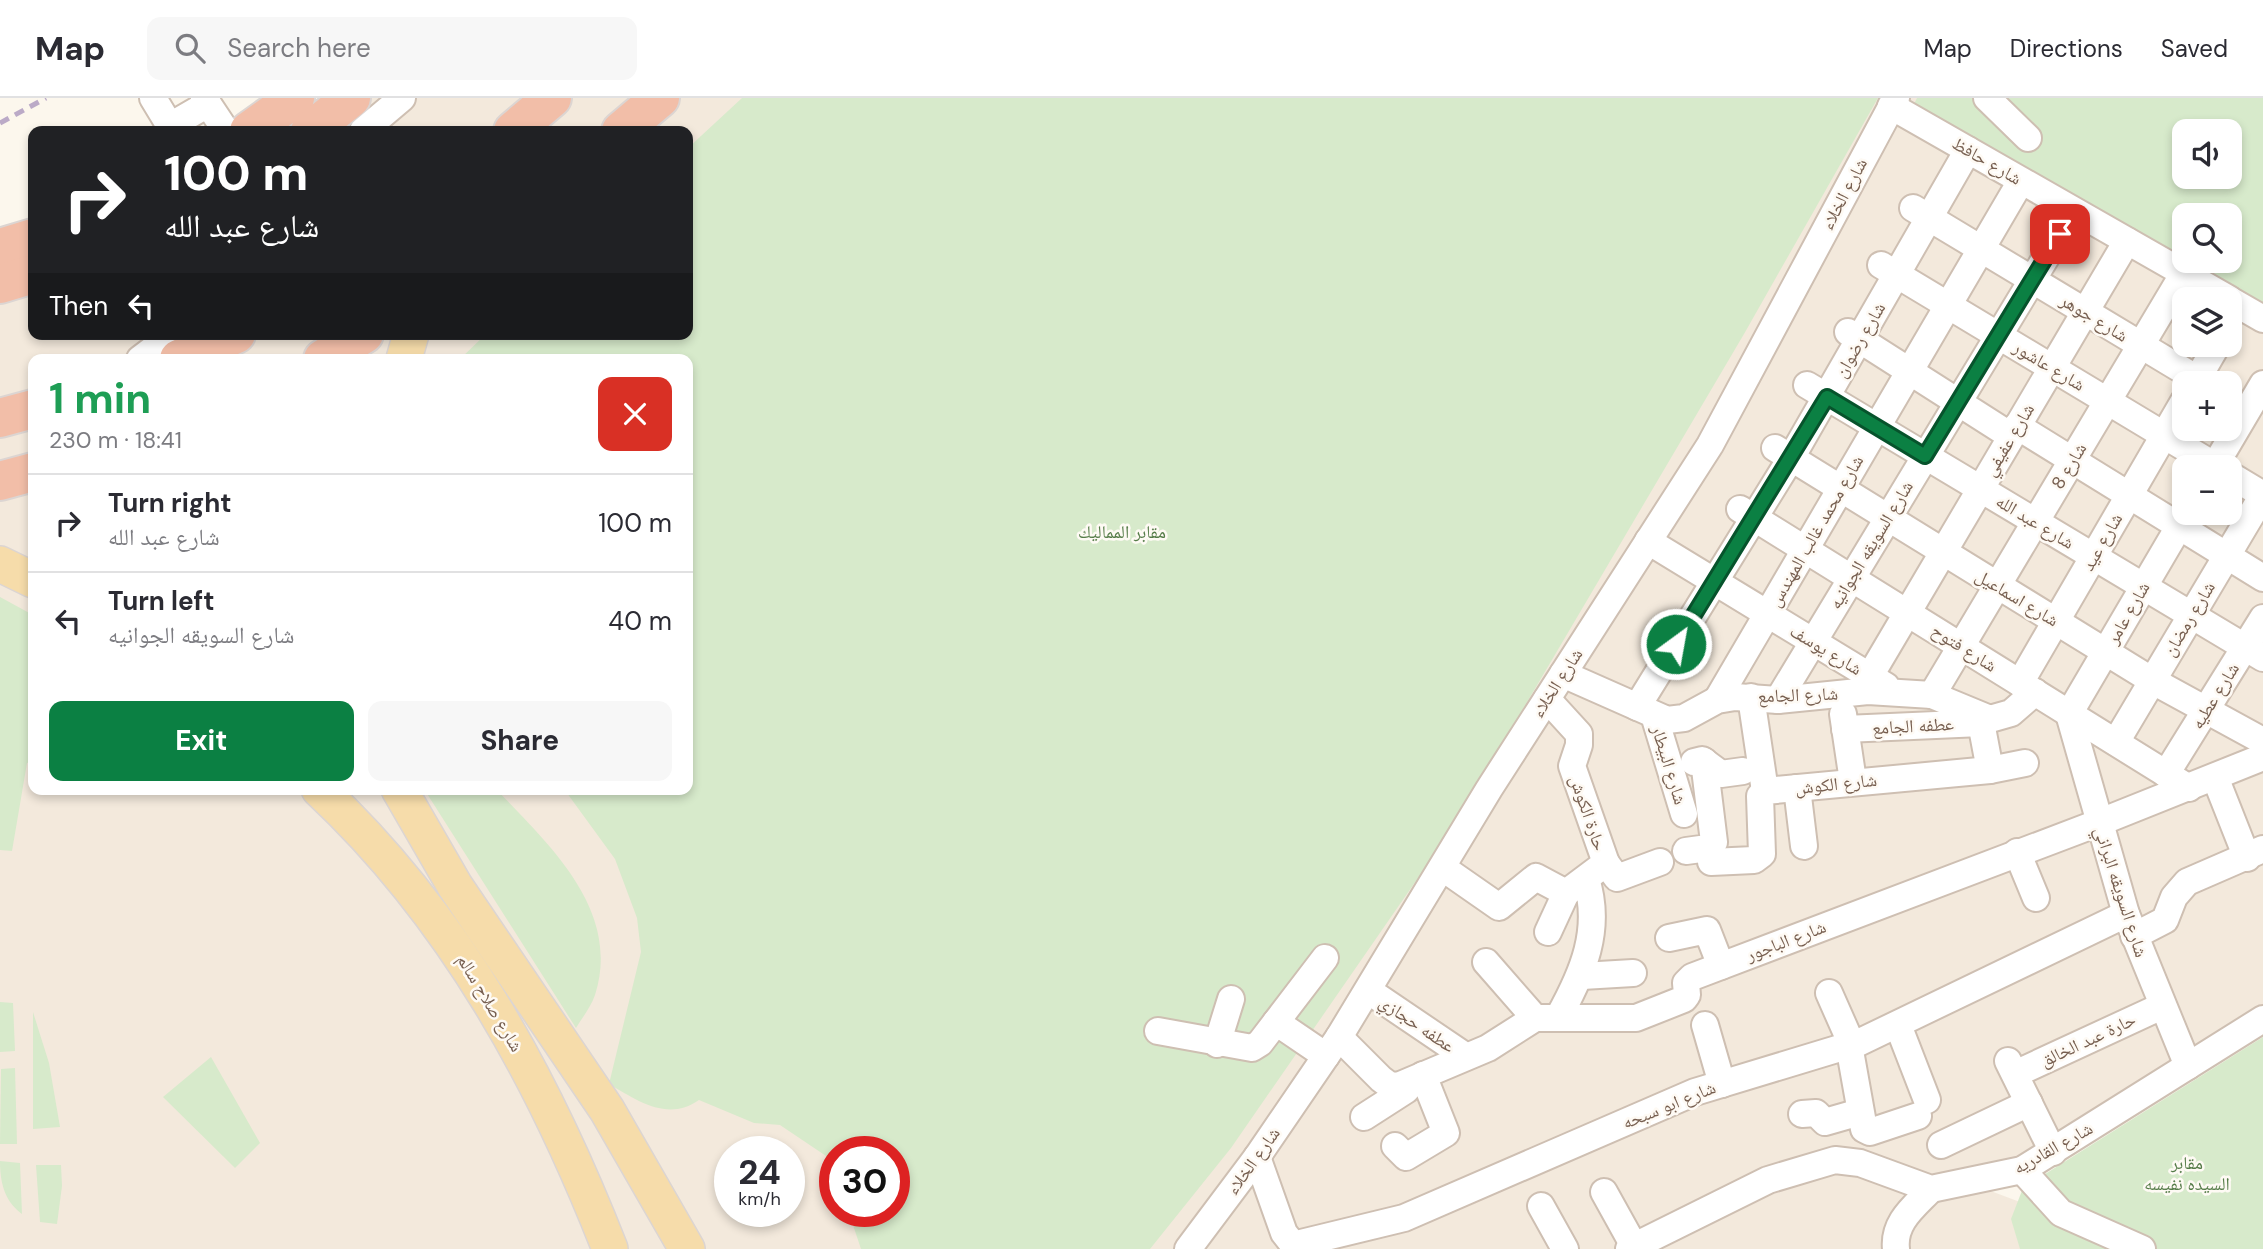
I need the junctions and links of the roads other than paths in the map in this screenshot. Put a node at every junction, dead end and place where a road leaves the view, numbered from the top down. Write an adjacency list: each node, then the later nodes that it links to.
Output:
1 (153, 98): 10 (street)
2 (295, 98): 13 (highway)
3 (351, 98): 14 (highway)
4 (402, 98): 15 (street)
5 (552, 98): 16 (highway)
6 (660, 98): 17 (highway)
7 (1987, 98): 18 (street)
8 (206, 101): 11 (street); 12 (street)
9 (1894, 102): 19 (street, شارع حافظ); 79 (street, شارع الخلاء)
10 (170, 126)
11 (176, 126)
12 (223, 126)
13 (256, 126)
14 (316, 126)
15 (369, 126)
16 (519, 126)
17 (627, 126)
18 (2028, 138)
19 (1968, 150): 20 (street, شارع حافظ); 22 (street, شارع رضوان)
20 (2021, 181): 21 (street, شارع حافظ); 26 (street, شارع محمد غالب المهندس)
21 (2074, 211): 24 (street, شارع حافظ); 31 (street, شارع السويقه الجوانيه)
22 (1922, 214): 26 (street, شارع جوهر); 28 (street, شارع رضوان)
23 (28, 240): 25 (highway)
24 (2127, 241): 27 (street, شارع حافظ); 36 (street, شارع عفيفي)
25 (0, 248)
26 (1980, 250): 31 (street, شارع جوهر); 34 (street, شارع محمد غالب المهندس)
27 (2172, 266)
28 (1889, 270): 34 (street, شارع عاشور); 38 (street, شارع رضوان)
29 (2184, 273): 33 (street, شارع حافظ); 43 (street, شارع 8)
30 (28, 276): 32 (highway)
31 (2031, 281): 36 (street, شارع جوهر); 39 (street, شارع السويقه الجوانيه)
32 (0, 284)
33 (2204, 287)
34 (1948, 305): 39 (street, شارع عاشور); 48 (street, شارع محمد غالب المهندس)
35 (2242, 311): 37 (street, شارع حافظ)
36 (2084, 313): 43 (street, شارع جوهر); 47 (street, شارع عفيفي)
37 (2263, 319)
38 (1854, 336): 48 (street); 51 (street, شارع رضوان)
39 (1998, 336): 47 (street, شارع عاشور); 52 (street, شارع السويقه الجوانيه)
40 (165, 340): 44 (street)
41 (222, 340): 45 (highway)
42 (354, 340): 46 (highway)
43 (2141, 346): 49 (street, شارع جوهر); 53 (street, شارع 8)
44 (146, 354)
45 (190, 354)
46 (331, 354)
47 (2052, 368): 53 (street, شارع عاشور); 59 (street, شارع عفيفي)
48 (1909, 371): 52 (street); 58 (street, شارع محمد غالب المهندس)
49 (2174, 371)
50 (2263, 384): 54 (street)
51 (1817, 391): 58 (street, شارع عبد الله); 61 (street, شارع رضوان)
52 (1958, 402): 59 (street); 64 (street, شارع السويقه الجوانيه)
53 (2107, 402): 60 (street, شارع عاشور); 65 (street, شارع 8)
54 (2247, 409): 63 (street)
55 (28, 410): 56 (highway)
56 (0, 418)
57 (2172, 423): 60 (street, شارع عيد)
58 (1876, 427): 64 (street, شارع عبد الله); 69 (street, شارع محمد غالب المهندس)
59 (2014, 431): 65 (street); 70 (street, شارع عفيفي)
60 (2164, 436): 62 (street, شارع عاشور); 71 (street, شارع عيد)
61 (1783, 453): 69 (street, شارع اسماعيل); 73 (street, شارع رضوان)
62 (2196, 455)
63 (2226, 455)
64 (1925, 456): 70 (street, شارع عبد الله); 75 (street, شارع السويقه الجوانيه)
65 (2073, 460): 71 (street); 76 (street, شارع 8)
66 (28, 473): 67 (highway)
67 (0, 481)
68 (2242, 483): 72 (street, شارع عاشور)
69 (1840, 489): 75 (street, شارع اسماعيل); 80 (street, شارع محمد غالب المهندس)
70 (1980, 489): 76 (street, شارع عبد الله); 81 (street, شارع عفيفي)
71 (2130, 495): 74 (street); 83 (street, شارع عيد)
72 (2263, 495): 82 (street, شارع رمضان)
73 (1747, 513): 80 (street, شارع فتوح); 88 (street, شارع رضوان)
74 (2172, 514)
75 (1887, 519): 81 (street, شارع اسماعيل); 86 (street, شارع السويقه الجوانيه)
76 (2035, 522): 83 (street, شارع عبد الله); 89 (street, شارع 8)
77 (2180, 525): 90 (street, شارع عامر)
78 (2190, 525): 82 (street)
79 (1648, 541): 88 (street, شارع يوسف); 100 (street, شارع الخلاء)
80 (1805, 549): 86 (street, شارع فتوح); 92 (street, شارع محمد غالب المهندس)
81 (1943, 553): 89 (street, شارع اسماعيل); 91 (street, شارع عفيفي)
82 (2227, 555): 87 (street); 93 (street, شارع رمضان)
83 (2094, 557): 90 (street, شارع عبد الله); 95 (street, شارع عيد)
84 (0, 564): 85 (main road)
85 (28, 578)
86 (1852, 578): 91 (street, شارع فتوح); 96 (street, شارع السويقه الجوانيه)
87 (2263, 578)
88 (1715, 581): 92 (street, شارع يوسف); 112 (street, شارع رضوان)
89 (1997, 586): 95 (street, شارع اسماعيل); 97 (street, شارع 8)
90 (2144, 586): 93 (street, شارع عبد الله); 98 (street, شارع عامر)
91 (1907, 613): 97 (street, شارع فتوح); 101 (street, شارع عفيفي)
92 (1768, 614): 96 (street, شارع يوسف); 109 (street, شارع محمد غالب المهندس)
93 (2192, 615): 99 (street, شارع عبد الله); 102 (street, شارع رمضان)
94 (2263, 618): 99 (street, شارع عطيه)
95 (2056, 622): 98 (street, شارع اسماعيل); 103 (street, شارع عيد)
96 (1813, 641): 101 (street, شارع يوسف); 110 (street, شارع السويقه الجوانيه)
97 (1961, 646): 103 (street, شارع فتوح); 106 (street, شارع 8)
98 (2105, 652): 102 (street, شارع اسماعيل); 113 (street, شارع عامر)
99 (2254, 652): 111 (street, شارع عطيه)
100 (1563, 674): 108 (street, شارع الخلاء); 112 (street, شارع الجامع)
101 (1870, 676): 104 (street, شارع يوسف)
102 (2152, 681): 111 (street, شارع اسماعيل); 117 (street, شارع رمضان)
103 (2027, 688): 113 (street, شارع فتوح); 114 (street)
104 (1897, 693): 105 (street, شارع الجامع); 106 (street, شارع الجامع)
105 (1840, 695): 110 (street, شارع الجامع); 115 (street)
106 (1932, 695): 114 (street, شارع الجامع)
107 (1751, 697): 109 (street, شارع الجامع); 110 (street, شارع الجامع); 128 (street)
108 (1547, 699): 139 (street, شارع الخلاء); 140 (street, حارة الكوش)
109 (1717, 700): 112 (street, شارع الجامع)
110 (1778, 700)
111 (2206, 710): 116 (street, شارع اسماعيل); 126 (street, شارع عطيه)
112 (1645, 711): 123 (street, شارع البيطار)
113 (2069, 713): 117 (street, شارع فتوح); 132 (street, شارع السويقه البراني)
114 (1981, 720): 115 (street, عطفه الجامع); 122 (street)
115 (1845, 729): 125 (street)
116 (2263, 741)
117 (2116, 743): 126 (street, شارع فتوح)
118 (2263, 757): 124 (street, شارع الباجور)
119 (1704, 761): 121 (street); 123 (street); 134 (street)
120 (2025, 763): 122 (street, شارع الكوش)
121 (1743, 771)
122 (1990, 771): 125 (street, شارع الكوش)
123 (1671, 772): 131 (street, شارع البيطار)
124 (2215, 777): 126 (street, شارع الباجور); 136 (street)
125 (1853, 781): 127 (street, شارع الكوش)
126 (2178, 781): 132 (street, شارع الباجور)
127 (1797, 788): 128 (street, شارع الكوش); 133 (street)
128 (1765, 792): 138 (street)
129 (325, 795): 179 (main road, شارع صلاح سالم)
130 (403, 795): 186 (main road, شارع صلاح سالم)
131 (1684, 814)
132 (2098, 823): 135 (street, شارع الباجور); 142 (street, شارع السويقه البراني)
133 (1804, 846)
134 (1686, 851)
135 (2017, 852): 141 (street); 147 (street, شارع الباجور)
136 (2255, 854): 142 (street, شارع ابو سبحه)
137 (1660, 862): 140 (street)
138 (1711, 862)
139 (1443, 868): 140 (street); 150 (street, شارع الخلاء)
140 (1586, 879): 143 (street); 149 (street)
141 (2036, 898)
142 (2130, 925): 153 (street, شارع السويقه البراني); 158 (street, شارع ابو سبحه)
143 (1549, 932)
144 (1669, 938): 147 (street)
145 (1325, 958): 156 (street)
146 (1486, 962): 154 (street)
147 (1721, 966): 154 (street, شارع الباجور)
148 (1633, 972): 149 (street)
149 (1582, 976): 154 (street)
150 (1369, 991): 162 (street, شارع الخلاء); 163 (street, عطفه حجازي)
151 (1829, 993): 161 (street)
152 (1231, 999): 160 (street)
153 (2165, 999): 164 (street, شارع السويقه البراني); 167 (street, حارة عبد الخالق)
154 (1547, 1017): 163 (street)
155 (2263, 1019): 164 (street, شارع القادريه)
156 (1276, 1022): 160 (street); 162 (street)
157 (1705, 1025): 166 (street)
158 (1898, 1025): 161 (street, شارع ابو سبحه); 168 (street)
159 (1158, 1031): 160 (street)
160 (1217, 1044)
161 (1851, 1045): 166 (street, شارع ابو سبحه); 168 (street)
162 (1333, 1047): 165 (street); 174 (street, شارع الخلاء)
163 (1465, 1056): 165 (street)
164 (2188, 1066): 173 (street, شارع القادريه)
165 (1419, 1077): 170 (street); 172 (street)
166 (1722, 1084): 180 (street, شارع ابو سبحه)
167 (2029, 1103): 171 (street); 173 (street)
168 (1860, 1112): 169 (street)
169 (1802, 1114)
170 (1364, 1117)
171 (1941, 1145)
172 (1395, 1146)
173 (2053, 1152): 175 (street, شارع القادريه)
174 (1257, 1157): 182 (street, شارع ابو سبحه); 187 (street, شارع الخلاء)
175 (2022, 1170): 176 (street, شارع القادريه); 190 (street)
176 (1931, 1189): 181 (street); 183 (street)
177 (1604, 1192): 183 (street)
178 (1541, 1206): 188 (street)
179 (597, 1214): 184 (main road); 185 (main road, شارع صلاح سالم)
180 (1373, 1239): 182 (street, شارع ابو سبحه)
181 (1896, 1242): 189 (street)
182 (1292, 1246)
183 (1632, 1248)
184 (585, 1249)
185 (610, 1249)
186 (687, 1249)
187 (1188, 1249)
188 (1565, 1249)
189 (1872, 1249)
190 (2142, 1249)

